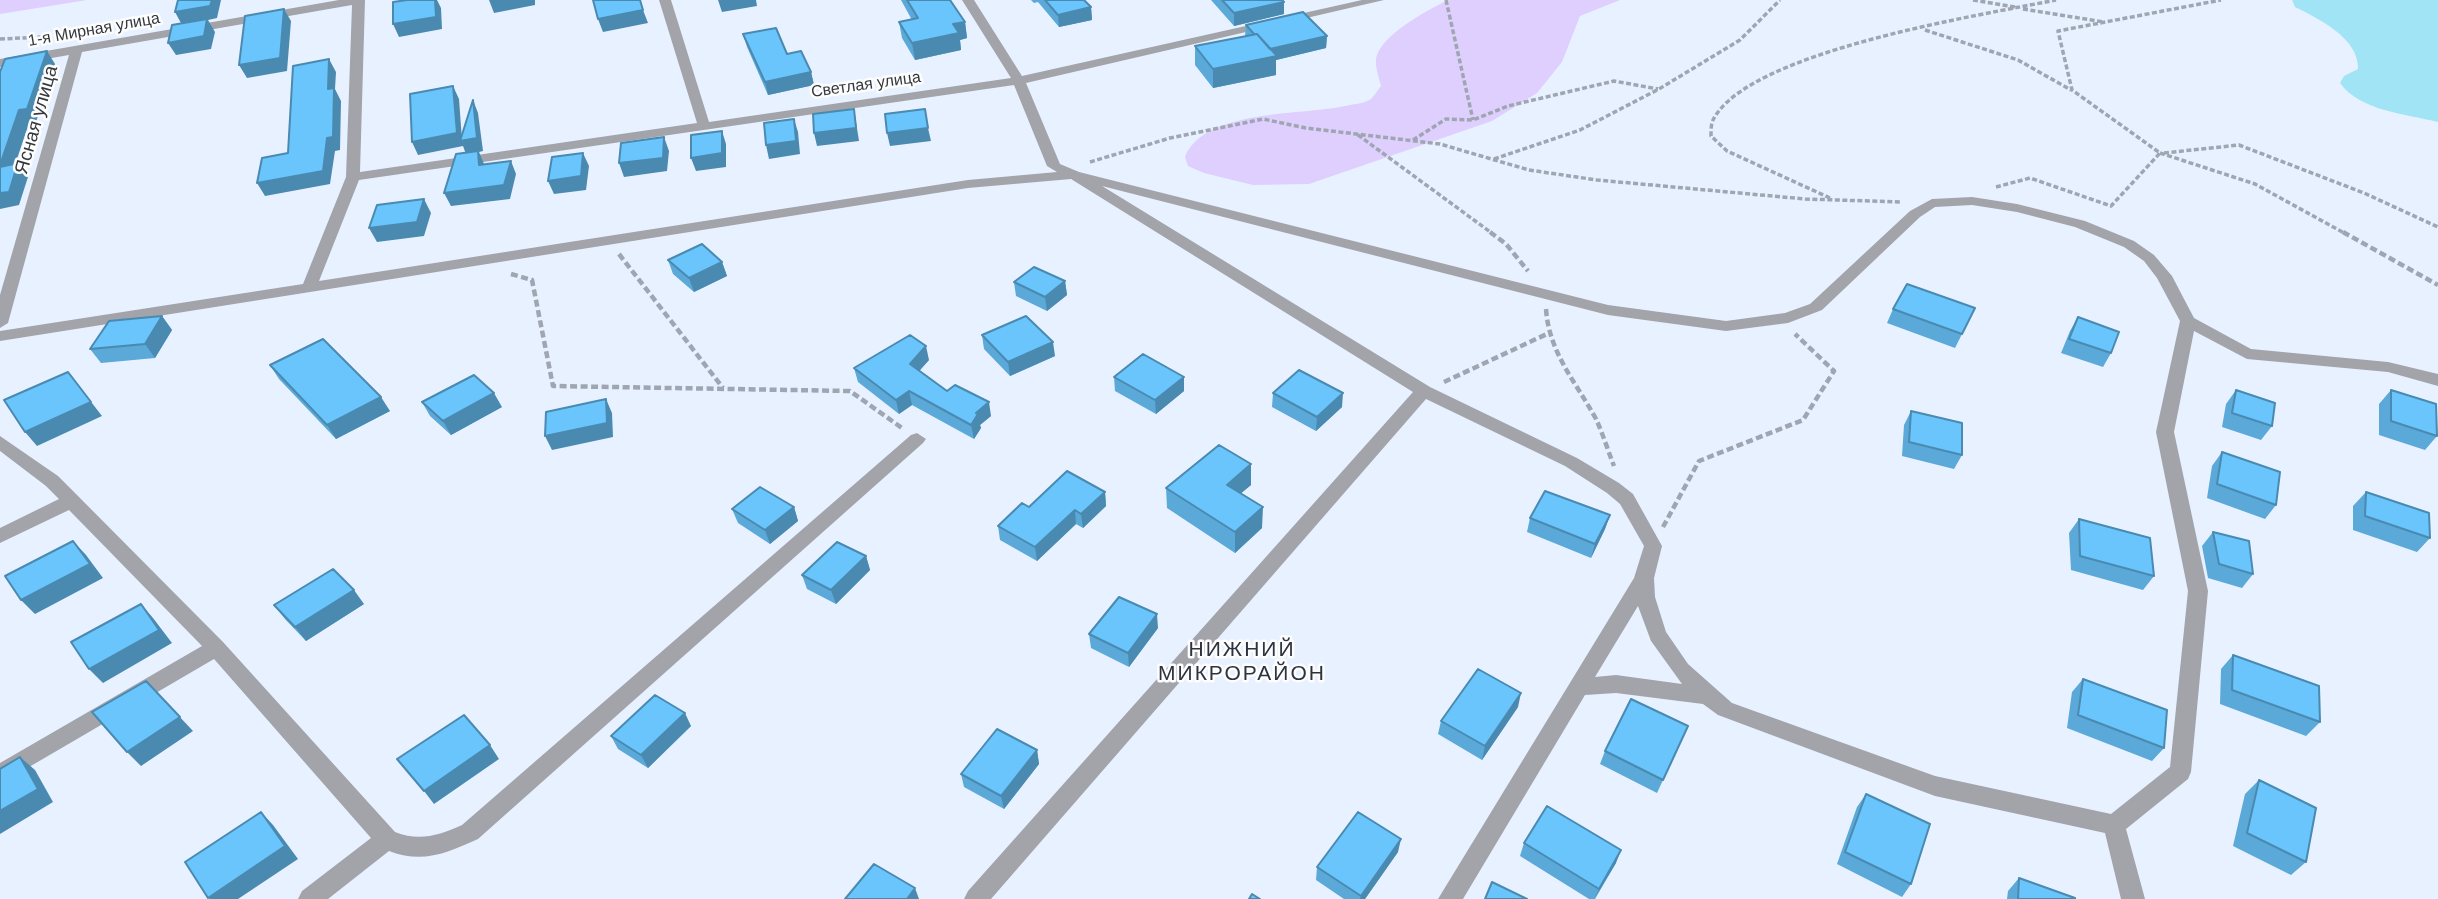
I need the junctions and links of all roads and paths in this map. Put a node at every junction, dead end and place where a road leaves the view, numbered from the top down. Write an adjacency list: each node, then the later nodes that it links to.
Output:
1 (358, 0): 13 (street, 1-я Мирная улица); 25 (street)
2 (665, 0): 19 (street)
3 (968, 0): 15 (street)
4 (1378, 0): 15 (street, Светлая улица)
5 (1446, 0): 18 (path)
6 (1780, 0): 16 (path)
7 (1973, 0): 10 (path)
8 (2056, 0): 10 (path)
9 (2221, 0): 11 (path)
10 (2019, 8): 11 (path); 12 (path)
11 (2109, 23): 17 (path)
12 (1923, 29): 17 (path); 27 (path)
13 (77, 49): 14 (street, 1-я Мирная улица); 37 (street, Ясная улица)
14 (0, 62)
15 (1019, 81): 19 (street, Светлая улица); 24 (street)
16 (1659, 89): 18 (path); 23 (path)
17 (2072, 90): 22 (path)
18 (1473, 120): 21 (path)
19 (704, 126): 25 (street, Светлая улица)
20 (1356, 133): 21 (path); 24 (path); 34 (path)
21 (1412, 140): 23 (path)
22 (2160, 153): 26 (path); 29 (path); 33 (path)
23 (1493, 159): 27 (path)
24 (1069, 173): 30 (street); 34 (street); 42 (street)
25 (353, 177): 32 (street)
26 (1994, 187)
27 (1835, 200): 28 (path)
28 (1932, 204): 35 (street); 36 (street)
29 (2438, 227)
30 (607, 240): 32 (street); 41 (path)
31 (500, 274): 41 (path)
32 (310, 285): 39 (street)
33 (2438, 285)
34 (1546, 294): 35 (street); 38 (path)
35 (1780, 320): 48 (path)
36 (2188, 321): 40 (street); 54 (street)
37 (0, 323)
38 (1549, 333): 42 (path); 45 (path)
39 (0, 336)
40 (2438, 380)
41 (724, 389): 43 (path)
42 (1424, 391): 45 (street); 57 (street)
43 (917, 439): 55 (street)
44 (0, 442): 46 (street)
45 (1627, 499): 48 (street)
46 (72, 501): 47 (street); 50 (street)
47 (0, 537)
48 (1653, 546): 49 (street)
49 (1644, 579): 51 (street); 52 (street)
50 (216, 648): 53 (street); 55 (street)
51 (1577, 687): 52 (street); 58 (street)
52 (1705, 696): 54 (street)
53 (0, 774)
54 (2115, 825): 59 (street)
55 (387, 839): 56 (street)
56 (310, 899)
57 (976, 899)
58 (1450, 899)
59 (2133, 899)

